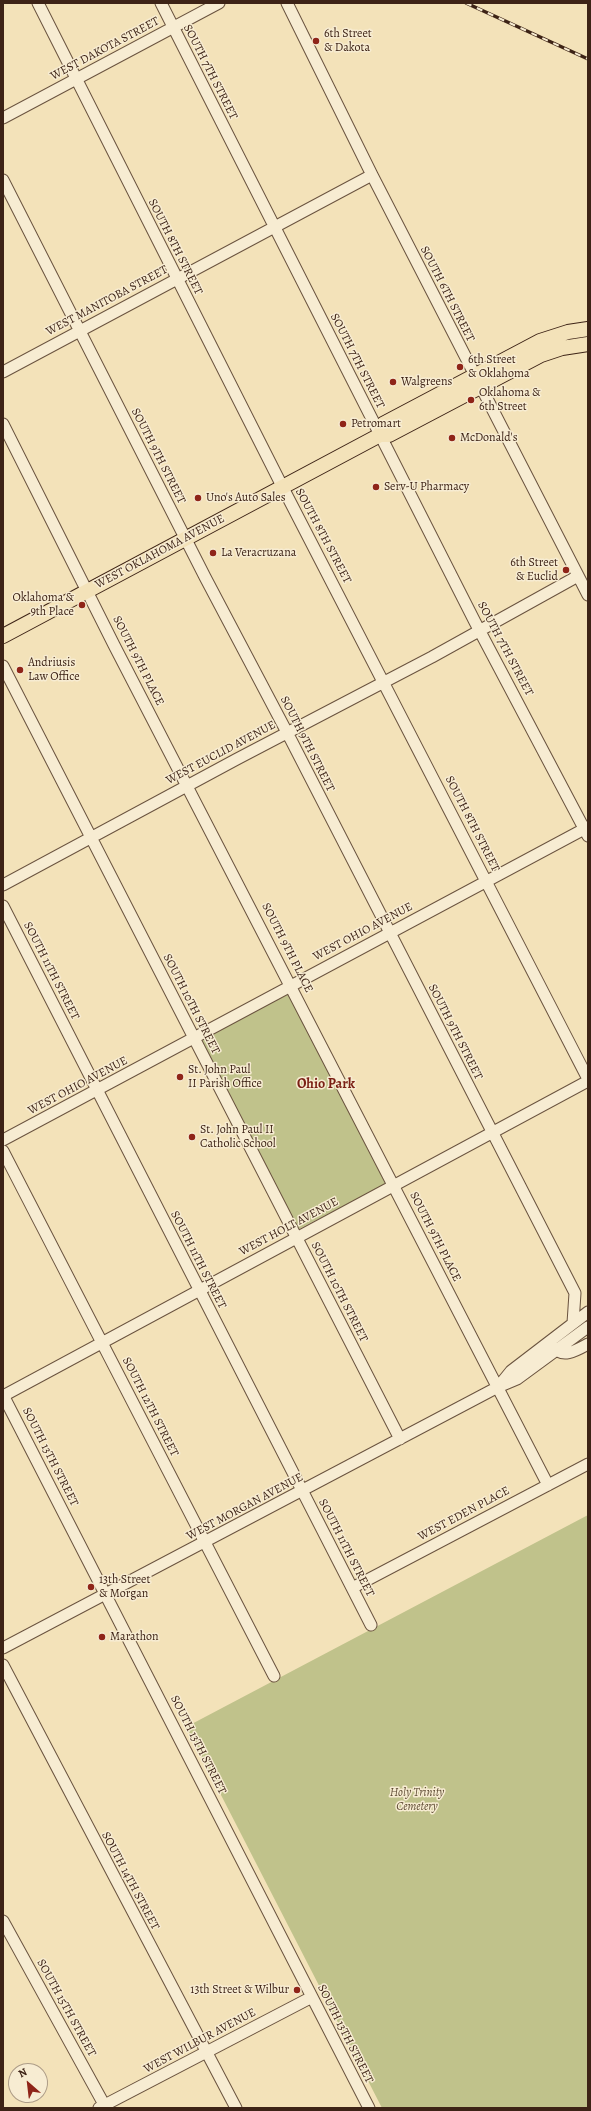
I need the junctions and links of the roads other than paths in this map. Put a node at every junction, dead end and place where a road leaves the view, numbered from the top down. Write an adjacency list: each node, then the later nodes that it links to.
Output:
1 (38, 3): 6 (street, SOUTH 8TH STREET)
2 (161, 3): 5 (street, SOUTH 7TH STREET)
3 (219, 3): 5 (street, WEST DAKOTA STREET)
4 (287, 3): 8 (street, SOUTH 6TH STREET)
5 (173, 27): 6 (street, WEST DAKOTA STREET); 10 (street, SOUTH 7TH STREET)
6 (76, 79): 7 (street, WEST DAKOTA STREET); 11 (street, SOUTH 8TH STREET)
7 (3, 118)
8 (372, 175): 10 (street, WEST MANITOBA STREET); 16 (street, SOUTH 6TH STREET)
9 (3, 180): 13 (street, SOUTH 9TH STREET)
10 (274, 227): 11 (street, WEST MANITOBA STREET); 18 (street, SOUTH 7TH STREET)
11 (177, 279): 13 (street, WEST MANITOBA STREET); 19 (street, SOUTH 8TH STREET)
12 (588, 329): 16 (main road, WEST OKLAHOMA AVENUE)
13 (79, 331): 15 (street, WEST MANITOBA STREET); 20 (street, SOUTH 9TH STREET)
14 (588, 344): 16 (main road, WEST OKLAHOMA AVENUE)
15 (3, 372)
16 (477, 381): 18 (main road, WEST OKLAHOMA AVENUE); 21 (street, SOUTH 6TH STREET)
17 (3, 424): 22 (street, SOUTH 9TH PLACE)
18 (380, 435): 19 (main road, WEST OKLAHOMA AVENUE); 24 (street, SOUTH 7TH STREET)
19 (282, 486): 20 (main road, WEST OKLAHOMA AVENUE); 27 (street, SOUTH 8TH STREET)
20 (185, 539): 22 (main road, WEST OKLAHOMA AVENUE); 28 (street, SOUTH 9TH STREET)
21 (578, 576): 23 (street, SOUTH 6TH STREET); 24 (street, WEST EUCLID AVENUE)
22 (88, 590): 25 (main road, WEST OKLAHOMA AVENUE); 29 (street, SOUTH 9TH PLACE)
23 (588, 595)
24 (480, 630): 27 (street, WEST EUCLID AVENUE); 30 (street, SOUTH 7TH STREET)
25 (3, 636)
26 (3, 666): 31 (street, SOUTH 10TH STREET)
27 (384, 681): 28 (street, WEST EUCLID AVENUE); 32 (street, SOUTH 8TH STREET)
28 (287, 732): 29 (street, WEST EUCLID AVENUE); 35 (street, SOUTH 9TH STREET)
29 (188, 785): 31 (street, WEST EUCLID AVENUE); 36 (street, SOUTH 9TH PLACE)
30 (587, 831): 32 (street, WEST OHIO AVENUE)
31 (91, 838): 33 (street, WEST EUCLID AVENUE); 37 (street, SOUTH 10TH STREET)
32 (486, 881): 35 (street, WEST OHIO AVENUE); 38 (street, SOUTH 8TH STREET)
33 (3, 886)
34 (3, 906): 39 (street, SOUTH 11TH STREET)
35 (389, 933): 36 (street, WEST OHIO AVENUE); 40 (street, SOUTH 9TH STREET)
36 (292, 986): 37 (street, WEST OHIO AVENUE); 43 (street, SOUTH 9TH PLACE)
37 (194, 1039): 39 (street, WEST OHIO AVENUE); 44 (street, SOUTH 10TH STREET)
38 (588, 1080): 40 (street, WEST HOLT AVENUE)
39 (97, 1091): 41 (street, WEST OHIO AVENUE); 45 (street, SOUTH 11TH STREET)
40 (492, 1133): 43 (street, WEST HOLT AVENUE); 47 (street, SOUTH 9TH STREET)
41 (3, 1140)
42 (3, 1151): 49 (street, SOUTH 12TH STREET)
43 (394, 1186): 44 (street, WEST HOLT AVENUE); 53 (street, SOUTH 9TH PLACE)
44 (296, 1238): 45 (street, WEST HOLT AVENUE); 55 (street, SOUTH 10TH STREET)
45 (199, 1291): 49 (street, WEST HOLT AVENUE); 58 (street, SOUTH 11TH STREET)
46 (588, 1312): 47 (street, WEST MORGAN AVENUE)
47 (574, 1323): 50 (street, WEST MORGAN AVENUE)
48 (588, 1327): 52 (street, WEST MORGAN AVENUE)
49 (103, 1342): 54 (street, WEST HOLT AVENUE); 59 (street, SOUTH 12TH STREET)
50 (549, 1342): 52 (street); 53 (street, WEST MORGAN AVENUE)
51 (588, 1344): 52 (street)
52 (556, 1351): 53 (street, WEST MORGAN AVENUE)
53 (498, 1387): 55 (street, WEST MORGAN AVENUE); 57 (street, SOUTH 9TH PLACE)
54 (3, 1396): 61 (street, SOUTH 13TH STREET)
55 (400, 1439): 58 (street, WEST MORGAN AVENUE)
56 (588, 1464): 57 (street, WEST EDEN PLACE)
57 (548, 1485): 60 (street, WEST EDEN PLACE)
58 (302, 1491): 59 (street, WEST MORGAN AVENUE); 60 (street, SOUTH 11TH STREET)
59 (205, 1543): 61 (street, WEST MORGAN AVENUE); 65 (street, SOUTH 12TH STREET)
60 (352, 1588): 62 (street, SOUTH 11TH STREET)
61 (106, 1595): 63 (street, WEST MORGAN AVENUE); 67 (street, SOUTH 13TH STREET)
62 (371, 1625)
63 (3, 1648)
64 (3, 1665): 68 (street, SOUTH 14TH STREET)
65 (274, 1676)
66 (3, 1921): 69 (street, SOUTH 15TH STREET)
67 (312, 1997): 68 (street, WEST WILBUR AVENUE); 71 (street, SOUTH 13TH STREET)
68 (207, 2052): 69 (street, WEST WILBUR AVENUE); 70 (street, SOUTH 14TH STREET)
69 (103, 2107)
70 (236, 2108)
71 (369, 2108)

